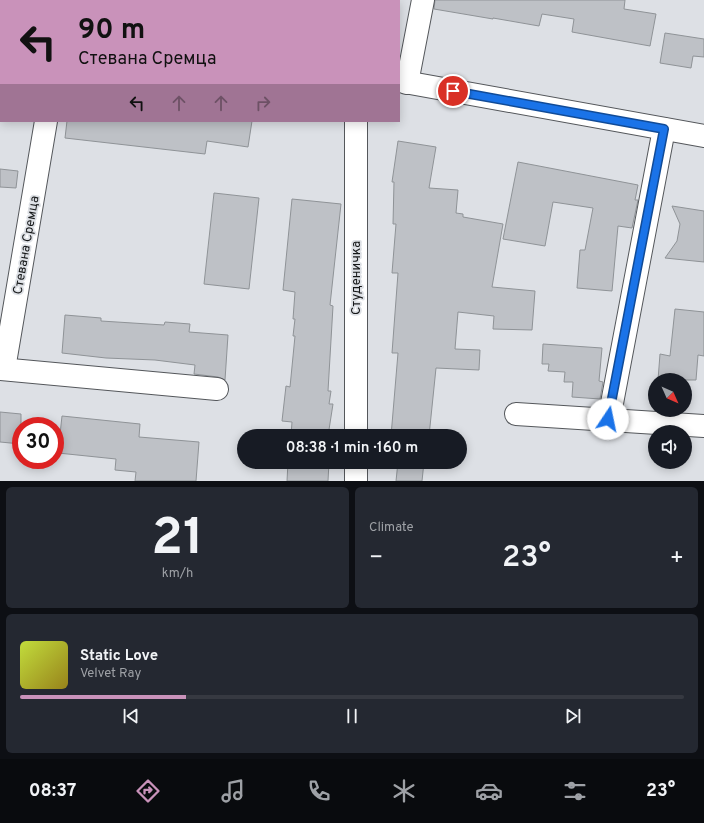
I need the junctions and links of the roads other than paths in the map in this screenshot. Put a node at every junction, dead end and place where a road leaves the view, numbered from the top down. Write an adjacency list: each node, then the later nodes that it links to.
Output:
1 (423, 0): 2 (street)
2 (403, 82): 5 (street)
3 (46, 122): 7 (street, Стевана Сремца)
4 (356, 122): 12 (street, Студеничка)
5 (664, 129): 6 (street); 10 (street)
6 (704, 136)
7 (2, 369): 8 (street, Стевана Сремца)
8 (218, 389)
9 (516, 414): 10 (street)
10 (608, 419): 11 (street)
11 (704, 426)
12 (356, 429)
13 (356, 469): 14 (street)
14 (356, 481)

